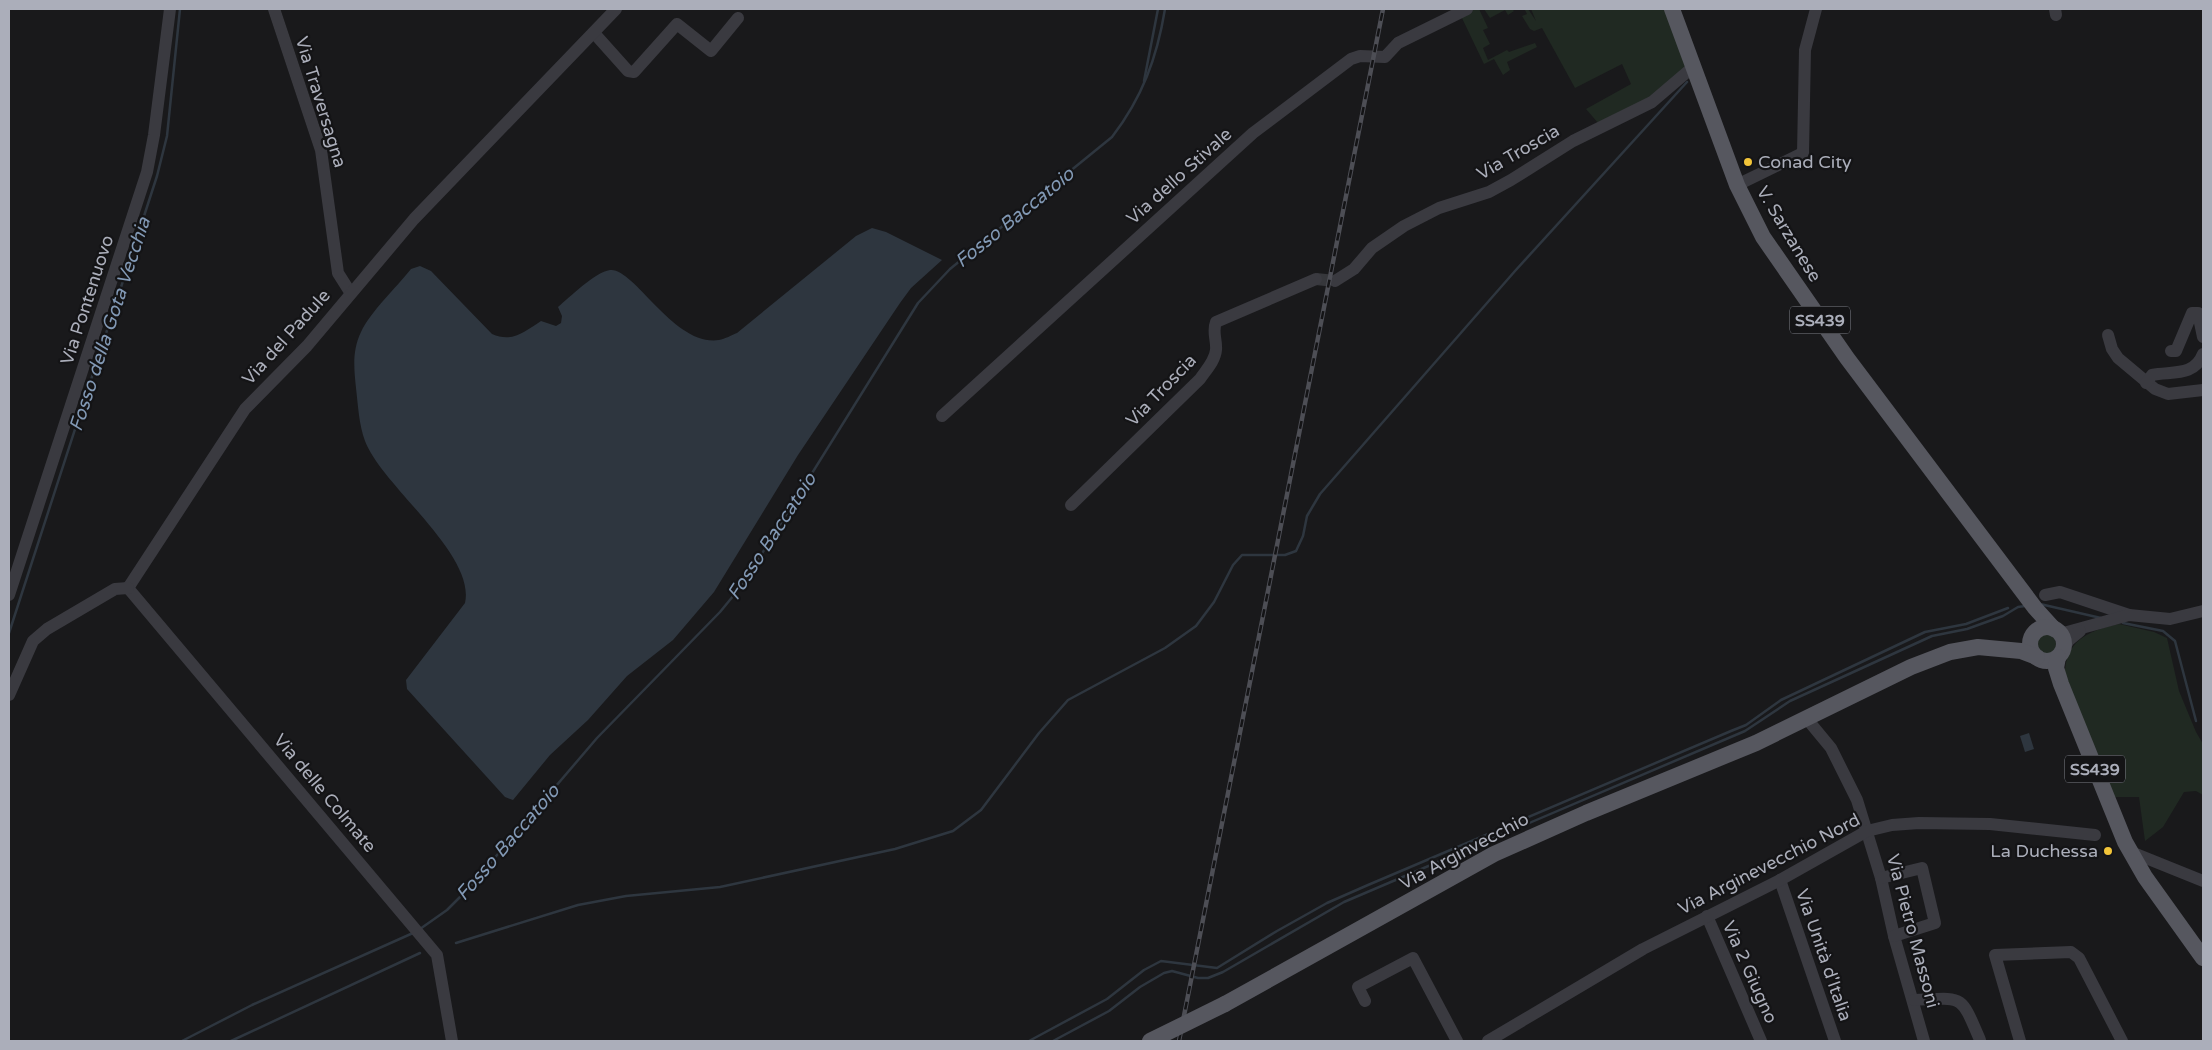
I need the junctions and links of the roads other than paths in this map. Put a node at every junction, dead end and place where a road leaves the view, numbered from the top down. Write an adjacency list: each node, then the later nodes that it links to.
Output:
1 (170, 9): 23 (street, Via Pontenuovo)
2 (274, 9): 13 (street, Via Traversagna)
3 (616, 9): 8 (street, Via del Padule)
4 (1467, 9): 20 (street, Via dello Stivale)
5 (1672, 9): 9 (main road, V. Sarzanese / SS439)
6 (1816, 9): 10 (street)
7 (738, 18): 8 (street)
8 (594, 33): 13 (street, Via del Padule)
9 (1693, 67): 10 (main road, V. Sarzanese / SS439); 12 (street, Via Troscia)
10 (1737, 185): 24 (main road, V. Sarzanese / SS439)
11 (1316, 279): 21 (street, Via Troscia)
12 (1335, 281)
13 (350, 292): 22 (street, Via del Padule)
14 (2108, 335): 18 (street)
15 (2203, 337): 16 (street)
16 (2171, 351)
17 (2203, 354): 18 (street)
18 (2146, 383): 19 (street)
19 (2203, 390)
20 (942, 416)
21 (1071, 505)
22 (128, 588): 32 (street); 46 (street, Via delle Colmate)
23 (9, 595)
24 (2036, 600): 26 (street); 28 (main road, SS439); 29 (main road, SS439)
25 (2201, 614): 26 (street)
26 (2124, 617): 27 (street)
27 (2083, 629): 28 (street); 31 (street)
28 (2057, 632): 29 (main road); 31 (main road, SS439)
29 (2032, 637): 30 (main road); 31 (main road, SS439)
30 (2005, 648): 31 (main road); 33 (main road, Via Arginvecchio)
31 (2050, 657): 36 (main road, SS439)
32 (9, 695)
33 (1807, 719): 34 (street, Via Pietro Massoni); 47 (main road, Via Arginvecchio, bridge)
34 (1867, 830): 35 (street, Via Arginevecchio Nord); 37 (street, Via Pietro Massoni); 38 (street, Via Arginevecchio Nord)
35 (2095, 835)
36 (2131, 852): 39 (street); 42 (main road, SS439)
37 (1881, 878): 41 (street, Via Pietro Massoni); 41 (street)
38 (1780, 880): 40 (street, Via Arginevecchio Nord); 51 (street, Via Unità d'Italia)
39 (2203, 881)
40 (1707, 916): 49 (street, Via Arginevecchio Nord); 50 (street, Via 2 Giugno)
41 (1894, 936): 43 (street, Via Pietro Massoni)
42 (2203, 958)
43 (1914, 1000): 45 (street); 52 (street, Via Pietro Massoni)
44 (1365, 1001): 48 (street)
45 (1980, 1040)
46 (452, 1041)
47 (1150, 1041)
48 (1457, 1041)
49 (1488, 1041)
50 (1761, 1041)
51 (1835, 1041)
52 (1924, 1041)
53 (2020, 1041): 54 (street)
54 (2122, 1041)

